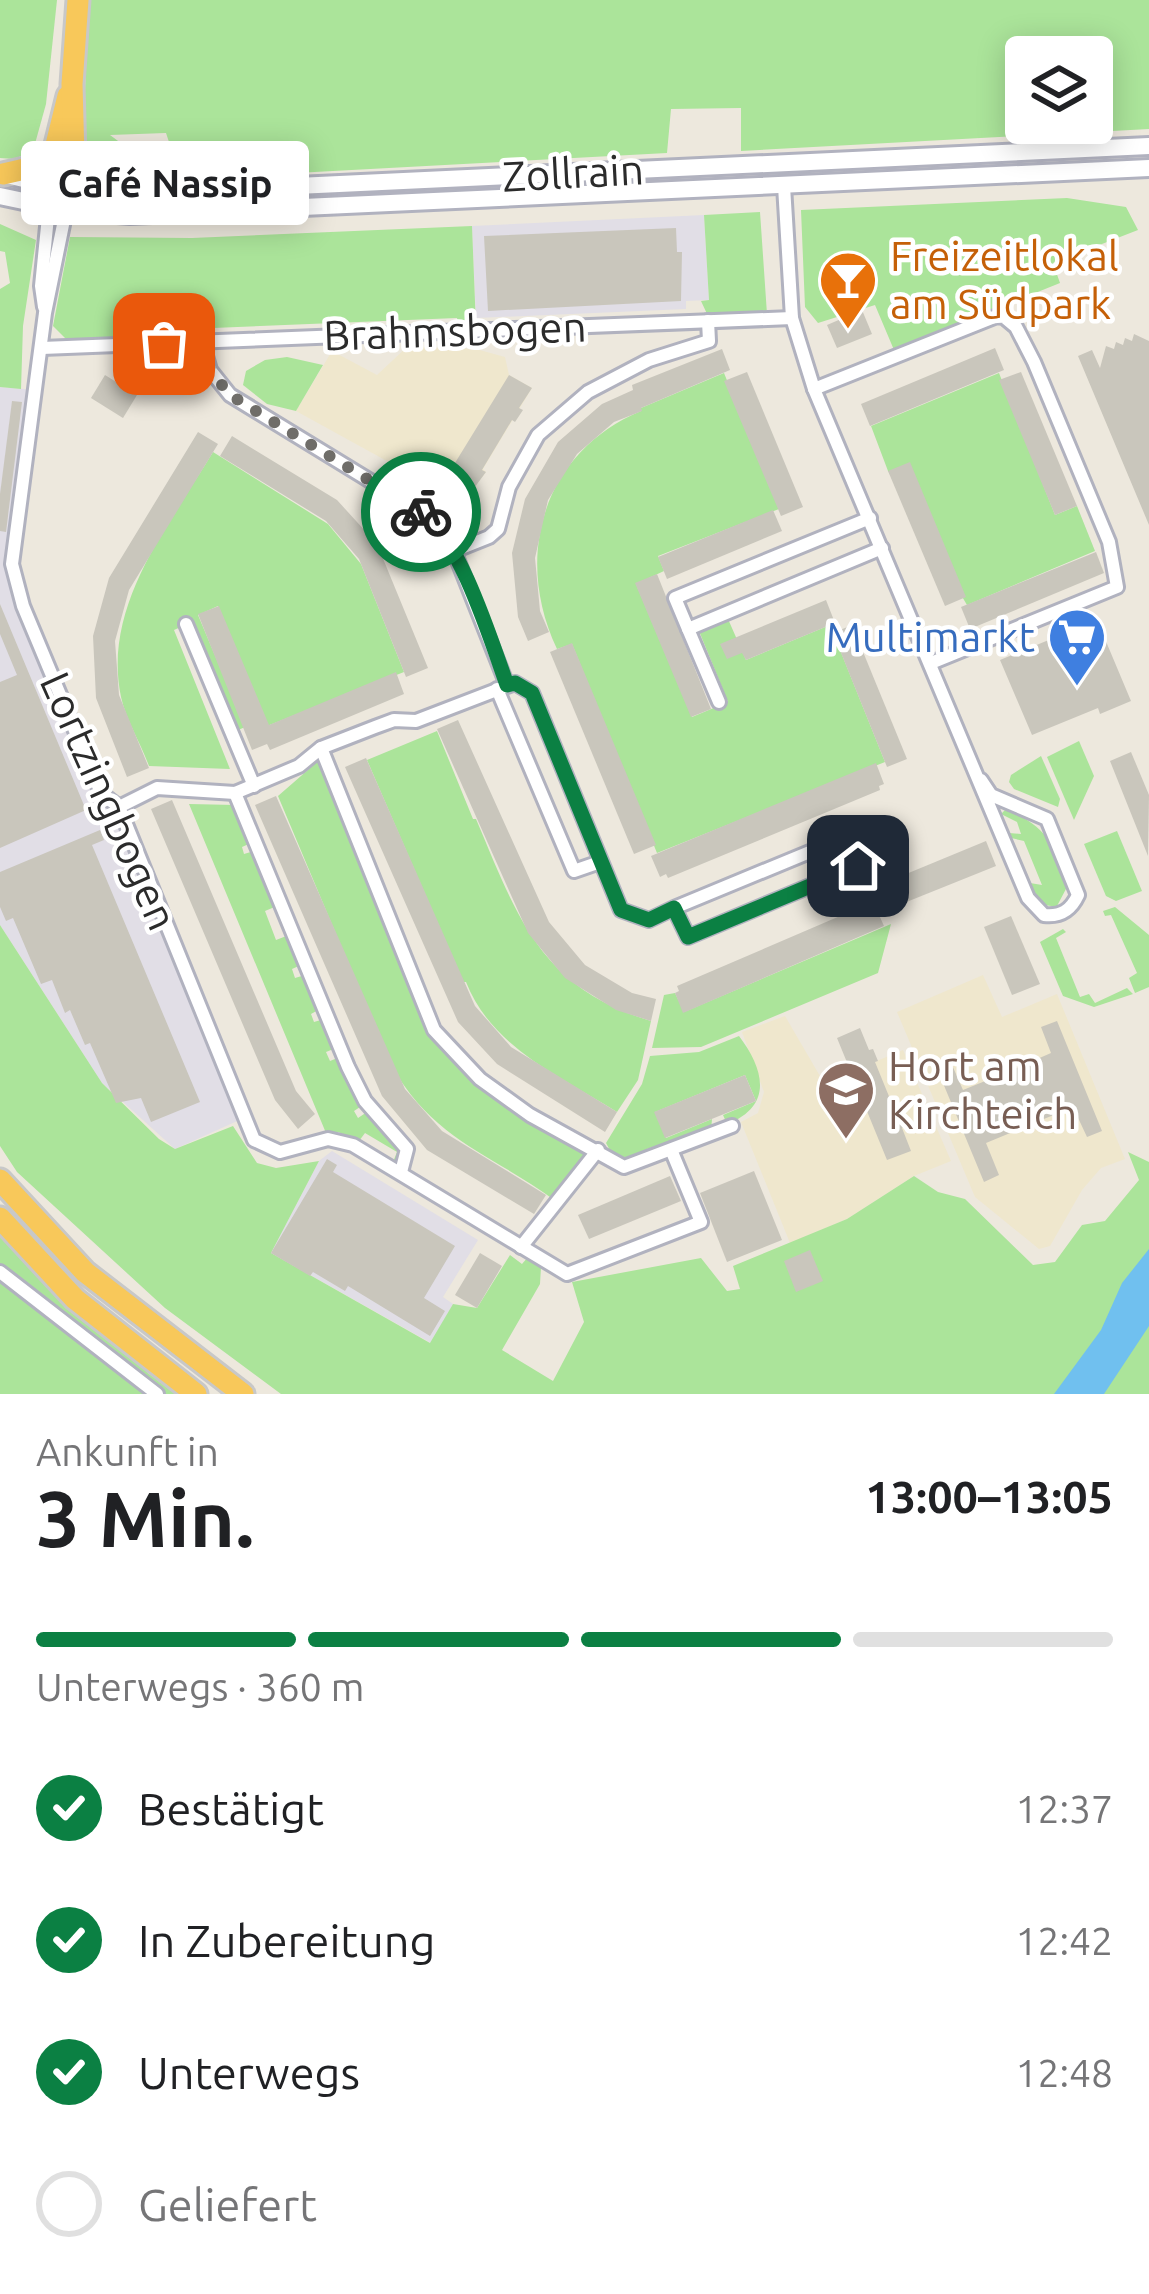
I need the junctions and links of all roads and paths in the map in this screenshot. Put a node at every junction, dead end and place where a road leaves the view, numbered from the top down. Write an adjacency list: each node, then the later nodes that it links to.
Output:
1 (78, 0): 3 (highway)
2 (1148, 146): 4 (main road, Zollrain); 5 (street)
3 (64, 156): 7 (highway); 9 (highway); 10 (highway)
4 (782, 164): 8 (main road); 9 (main road, Zollrain)
5 (1148, 168): 6 (street); 8 (main road, Zollrain)
6 (1149, 180)
7 (1, 181): 10 (main road, Zollrain)
8 (784, 186): 10 (main road, Zollrain); 11 (street)
9 (106, 193): 10 (main road, Zollrain)
10 (59, 198): 14 (street, Lortzingbogen)
11 (792, 318): 12 (street, Brahmsbogen); 15 (street)
12 (708, 321): 13 (street, Brahmsbogen); 18 (street, Brahmsbogen)
13 (202, 342): 14 (street); 18 (street)
14 (42, 348): 28 (street, Lortzingbogen)
15 (814, 389): 16 (street); 21 (street)
16 (870, 518): 17 (street); 20 (street)
17 (882, 548): 20 (street); 21 (street)
18 (454, 551): 22 (street)
19 (186, 624): 26 (street)
20 (688, 629): 23 (street)
21 (931, 663): 25 (street)
22 (502, 687): 24 (street); 29 (street); 29 (street)
23 (719, 702)
24 (321, 748): 26 (street); 32 (street)
25 (981, 780): 25 (street)
26 (254, 786): 27 (street)
27 (236, 793): 28 (street); 34 (street)
28 (119, 807): 34 (street, Lortzingbogen)
29 (600, 862): 30 (street)
30 (674, 908): 30 (street)
31 (732, 1126): 33 (street)
32 (598, 1150): 33 (street); 37 (street)
33 (672, 1151): 37 (street)
34 (401, 1172): 37 (street)
35 (0, 1180): 41 (highway)
36 (0, 1218): 40 (highway)
37 (520, 1247)
38 (0, 1272): 39 (street)
39 (157, 1394)
40 (196, 1394)
41 (243, 1394)

